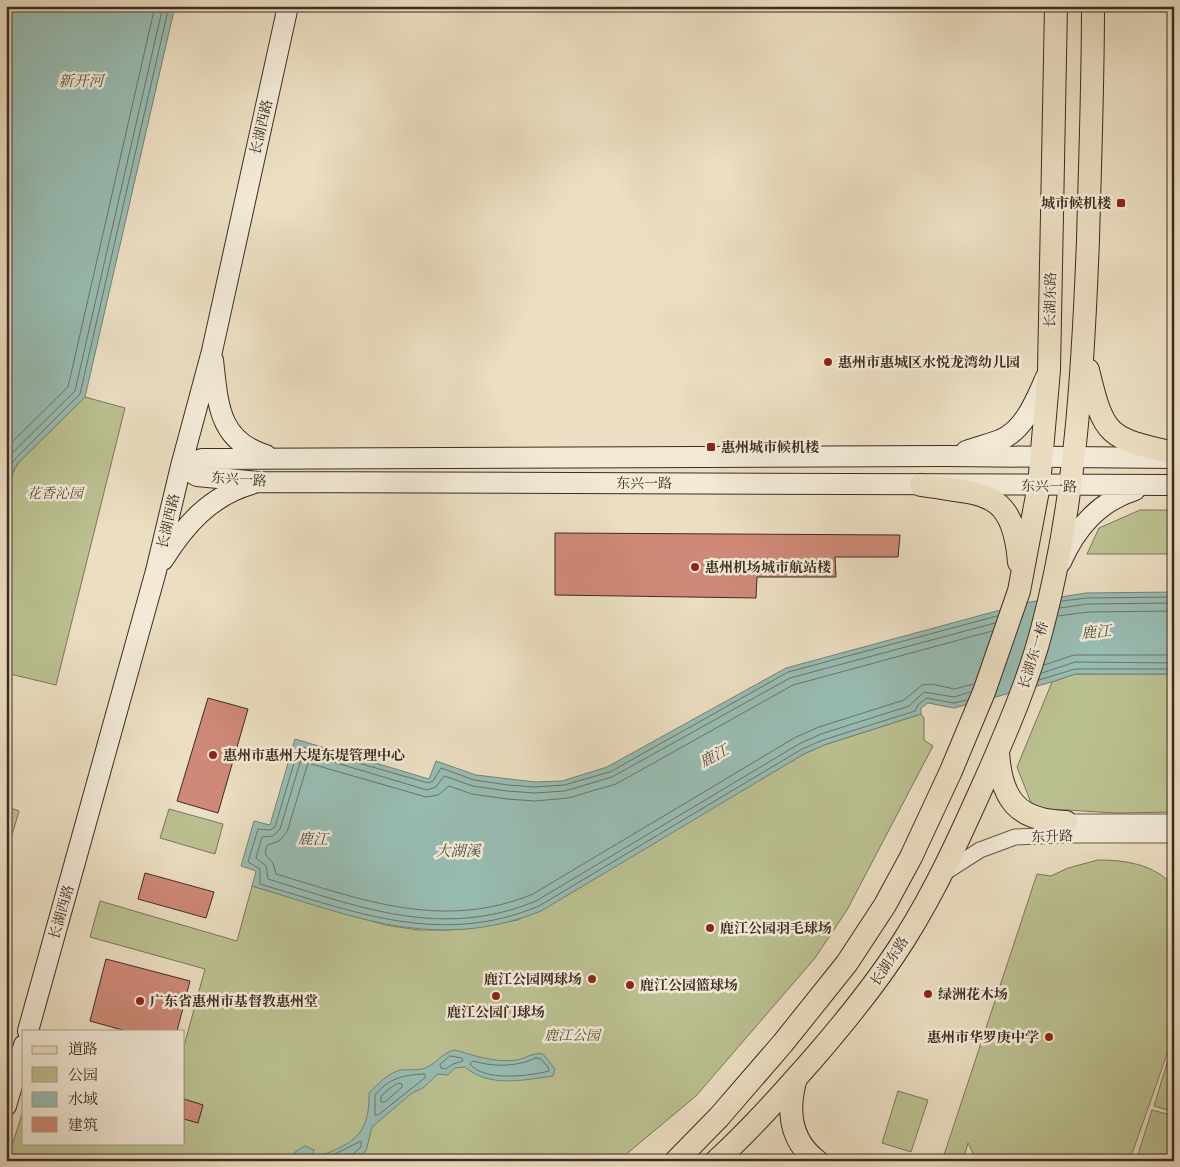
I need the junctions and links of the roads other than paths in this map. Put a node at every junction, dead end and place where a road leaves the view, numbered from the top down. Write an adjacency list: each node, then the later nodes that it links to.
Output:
1 (288, 6): 4 (street, 长湖西路)
2 (1056, 6): 6 (main road, 长湖东路)
3 (1093, 6): 5 (main road)
4 (212, 351): 11 (street); 13 (street, 长湖西路)
5 (1084, 352): 7 (main road); 10 (main road)
6 (1048, 370): 8 (street); 9 (main road, 长湖东路)
7 (1174, 454)
8 (947, 456): 9 (street, 东兴一路); 11 (street, 东兴一路)
9 (1042, 457): 10 (street, 东兴一路); 16 (main road, 长湖东路)
10 (1074, 457): 12 (street, 东兴一路); 19 (main road)
11 (277, 458): 13 (street, 东兴一路)
12 (1174, 458)
13 (181, 466): 14 (street, 东兴一路); 20 (street, 长湖西路)
14 (258, 482): 15 (street, 东兴一路); 20 (street)
15 (921, 484): 16 (street, 东兴一路); 22 (main road)
16 (1039, 485): 19 (street, 东兴一路); 22 (main road, 长湖东路)
17 (1150, 486): 18 (street, 东兴一路); 19 (street, 东兴一路); 21 (street)
18 (1174, 486)
19 (1070, 487): 21 (main road)
20 (156, 570): 29 (street, 长湖西路)
21 (1053, 582): 23 (main road, 长湖东一桥)
22 (1020, 591): 33 (main road)
23 (1009, 726): 24 (main road, 长湖东路)
24 (998, 752): 25 (main road); 28 (main road, 长湖东路)
25 (1066, 822): 26 (street, 东升路)
26 (1174, 822)
27 (1174, 835): 28 (street, 东升路)
28 (940, 875): 31 (main road, 长湖东路)
29 (28, 1030)
30 (22, 1052): 32 (street)
31 (796, 1077): 36 (main road, 长湖东路); 37 (main road)
32 (6, 1106)
33 (719, 1117): 34 (main road); 35 (main road)
34 (661, 1161)
35 (676, 1161)
36 (716, 1161)
37 (817, 1161)

